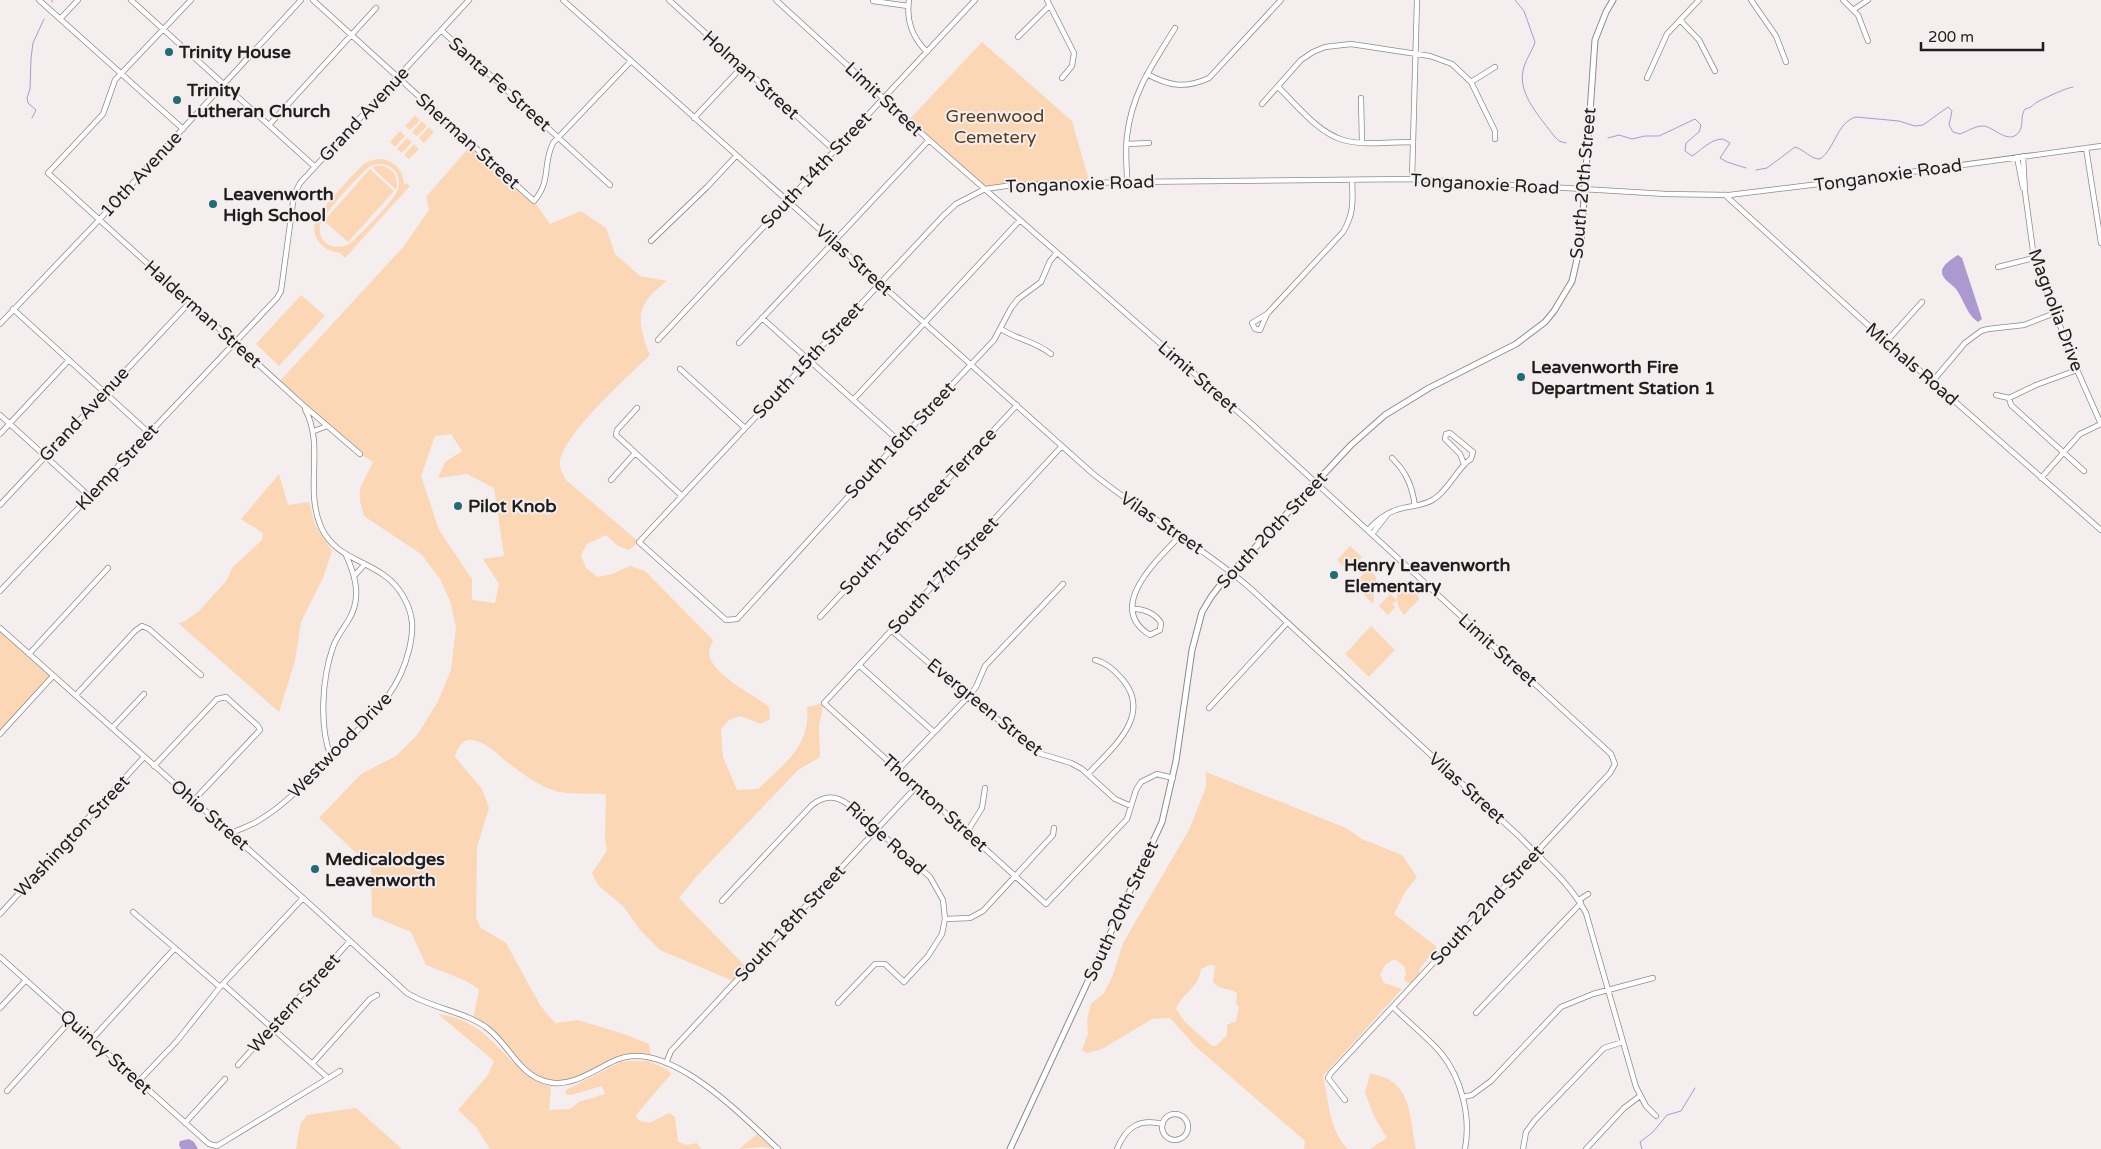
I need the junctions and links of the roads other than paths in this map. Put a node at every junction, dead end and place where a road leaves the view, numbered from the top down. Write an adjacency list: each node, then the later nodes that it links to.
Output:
1 (39, 0): 26 (street)
2 (78, 0): 26 (street)
3 (131, 0): 28 (street)
4 (191, 0): 28 (street)
5 (301, 0): 46 (street, 10th Avenue)
6 (313, 0): 31 (street, Sherman Street)
7 (469, 0): 30 (street, Grand Avenue)
8 (563, 0): 36 (street, Vilas Street)
9 (669, 0): 38 (street, Holman Street)
10 (776, 0): 49 (street, Limit Street)
11 (909, 0): 22 (street)
12 (975, 0): 34 (street, South 14th Street)
13 (1046, 0): 23 (street)
14 (1281, 0): 42 (street)
15 (1417, 0): 35 (street)
16 (1613, 0): 73 (main road, South 20th Street)
17 (1700, 0): 27 (street)
18 (1751, 0): 37 (street)
19 (1843, 0): 25 (street)
20 (1868, 0): 25 (street)
21 (873, 1): 22 (street)
22 (908, 6): 34 (street)
23 (1049, 6): 32 (street); 44 (street)
24 (376, 8): 31 (street)
25 (1853, 10): 33 (street)
26 (60, 19): 41 (street)
27 (1680, 20): 40 (street); 45 (street)
28 (164, 28): 41 (street); 46 (street)
29 (1175, 28): 42 (street)
30 (441, 30): 43 (street, Grand Avenue); 55 (street, Santa Fe Street)
31 (351, 35): 43 (street, Sherman Street); 53 (street)
32 (1018, 37)
33 (1868, 40)
34 (926, 52): 49 (street, South 14th Street)
35 (1415, 54): 47 (street); 48 (street); 59 (street)
36 (631, 61): 52 (street, Vilas Street); 55 (street)
37 (1786, 62)
38 (742, 67): 52 (street); 64 (street, Holman Street)
39 (1495, 67): 47 (street)
40 (1715, 72)
41 (121, 74): 54 (street); 76 (street, Halderman Street)
42 (1147, 74): 61 (street)
43 (398, 78): 55 (street, Sherman Street); 67 (street, Grand Avenue)
44 (1062, 78)
45 (1647, 78)
46 (224, 82): 53 (street); 54 (street, 10th Avenue)
47 (1471, 82): 56 (street)
48 (1278, 87): 51 (street); 58 (street)
49 (884, 97): 57 (street, Limit Street); 64 (street, South 14th Street)
50 (1361, 98): 58 (street)
51 (1262, 104)
52 (694, 118): 65 (street, Vilas Street)
53 (270, 125): 67 (street)
54 (183, 129): 76 (street, 10th Avenue)
55 (558, 138): 71 (street, Santa Fe Street)
56 (1495, 139)
57 (929, 140): 72 (street, Limit Street); 79 (street)
58 (1362, 142): 59 (street)
59 (1412, 142): 68 (street)
60 (1149, 143): 61 (street)
61 (1127, 144): 70 (street)
62 (2101, 146): 63 (street, Tonganoxie Road)
63 (2086, 148): 66 (street, Tonganoxie Road); 80 (street)
64 (834, 150): 75 (street, South 14th Street)
65 (736, 156): 75 (street, Vilas Street); 78 (street)
66 (2020, 157): 74 (street, Tonganoxie Road); 82 (street, Magnolia Drive)
67 (315, 167): 96 (street, Grand Avenue)
68 (1412, 179): 69 (street, Tonganoxie Road); 73 (street, Tonganoxie Road)
69 (1352, 180): 70 (street, Tonganoxie Road); 89 (street)
70 (1127, 182): 72 (street, Tonganoxie Road)
71 (610, 185)
72 (985, 189): 77 (street, Limit Street); 84 (street, South 15th Street)
73 (1585, 189): 74 (street, Tonganoxie Road); 131 (main road, South 20th Street)
74 (1725, 195): 95 (street, Michals Road)
75 (786, 201): 79 (street, Vilas Street); 94 (street, South 14th Street)
76 (99, 220): 85 (street, Halderman Street); 87 (street, 10th Avenue)
77 (1020, 220): 81 (street, Limit Street); 91 (street)
78 (652, 241)
79 (833, 242): 84 (street, Vilas Street); 90 (street)
80 (2101, 243)
81 (1057, 253): 93 (street, South 16th Street); 131 (street, Limit Street)
82 (2034, 258): 83 (street); 88 (street, Magnolia Drive)
83 (1998, 267)
84 (880, 284): 91 (street, Vilas Street); 100 (street, South 15th Street)
85 (190, 302): 96 (street, Halderman Street); 105 (street, Grand Avenue)
86 (1922, 302): 95 (street)
87 (13, 309): 92 (street, 10th Avenue); 99 (street)
88 (2055, 313): 103 (street, Magnolia Drive); 104 (street)
89 (1267, 314)
90 (762, 318): 97 (street); 100 (street)
91 (925, 323): 101 (street, Vilas Street); 108 (street)
92 (0, 324)
93 (1001, 329): 98 (street); 101 (street, South 16th Street)
94 (658, 340)
95 (1886, 342): 104 (street, Michals Road)
96 (235, 343): 109 (street, Halderman Street); 118 (street, Klemp Street)
97 (739, 343)
98 (1051, 354)
99 (69, 360): 105 (street); 113 (street)
100 (808, 360): 108 (street); 116 (street, South 15th Street)
101 (970, 364): 110 (street, Vilas Street); 120 (street, South 16th Street)
102 (680, 369): 116 (street)
103 (2077, 370): 107 (street); 114 (street, Magnolia Drive)
104 (1932, 382): 129 (street, Michals Road)
105 (105, 392): 118 (street); 125 (street, Grand Avenue)
106 (1996, 395): 107 (street)
107 (2009, 398): 122 (street)
108 (853, 400): 120 (street)
109 (303, 405): 115 (street, Halderman Street); 117 (street, Westwood Drive)
110 (1017, 405): 121 (street, Vilas Street); 148 (street, South 16th Street Terrace)
111 (637, 408): 123 (street)
112 (0, 415): 113 (street)
113 (10, 424): 119 (street); 125 (street)
114 (2101, 424): 122 (street)
115 (327, 426): 117 (street); 124 (street, Halderman Street)
116 (746, 428): 133 (street, South 15th Street)
117 (314, 431): 140 (street, Westwood Drive)
118 (149, 433): 132 (street, Klemp Street)
119 (0, 434)
120 (899, 441): 139 (street, South 16th Street)
121 (1062, 446): 138 (street, Vilas Street); 151 (street, South 17th Street)
122 (2063, 452): 128 (street); 129 (street)
123 (635, 453): 130 (street); 133 (street)
124 (360, 454)
125 (45, 455): 132 (street); 134 (street, Grand Avenue)
126 (1392, 458): 135 (street)
127 (1464, 464): 127 (street); 135 (street)
128 (2084, 471)
129 (2042, 478): 136 (street, Michals Road)
130 (611, 480)
131 (1316, 483): 137 (street, Limit Street); 143 (main road, South 20th Street)
132 (89, 496): 146 (street, Klemp Street)
133 (682, 496): 139 (street, South 15th Street)
134 (0, 505)
135 (1415, 506): 137 (street)
136 (2101, 530)
137 (1370, 532): 167 (street, Limit Street)
138 (1181, 536): 143 (street, Vilas Street); 147 (street)
139 (639, 542)
140 (346, 555): 141 (street, Westwood Drive); 144 (street)
141 (365, 564): 144 (street); 166 (street, Westwood Drive)
142 (108, 568): 152 (street)
143 (1232, 572): 149 (street, Vilas Street); 171 (main road, South 20th Street)
144 (355, 575): 166 (street)
145 (1063, 584): 159 (street)
146 (0, 590)
147 (1133, 609): 147 (street)
148 (820, 617)
149 (1287, 622): 161 (street); 180 (street, Vilas Street)
150 (0, 628): 152 (street, Ohio Street)
151 (892, 631): 154 (street, South 17th Street); 159 (street, Evergreen Street)
152 (29, 654): 156 (street, Ohio Street)
153 (1095, 660): 170 (street)
154 (860, 666): 160 (street, South 17th Street); 163 (street)
155 (201, 675): 158 (street)
156 (54, 676): 158 (street, Ohio Street); 164 (street)
157 (144, 694): 162 (street)
158 (76, 695): 162 (street, Ohio Street)
159 (968, 697): 163 (street); 170 (street, Evergreen Street)
160 (824, 703): 169 (street, Thornton Street)
161 (1209, 708)
162 (112, 728): 165 (street, Ohio Street)
163 (934, 732): 169 (street)
164 (0, 734)
165 (144, 757): 168 (street, Ohio Street); 187 (street, Washington Street)
166 (331, 757): 179 (street, Westwood Drive)
167 (1614, 760): 180 (street, South 22nd Street)
168 (154, 766): 174 (street, Ohio Street); 174 (street)
169 (899, 769): 172 (street, Thornton Street)
170 (1088, 774): 175 (street, Evergreen Street)
171 (1173, 778): 175 (street); 220 (main road, South 20th Street)
172 (918, 786): 177 (street, South 18th Street); 178 (street, Thornton Street)
173 (985, 788): 178 (street)
174 (194, 800): 179 (street, Ohio Street)
175 (1131, 806): 181 (street, Thornton Street)
176 (1054, 828): 181 (street)
177 (877, 830): 184 (street, Ridge Road); 188 (street, Ridge Road); 205 (street, South 18th Street)
178 (967, 832): 181 (street, Thornton Street)
179 (230, 833): 183 (street, Ohio Street)
180 (1535, 853): 185 (street, Vilas Street); 198 (street, South 22nd Street)
181 (1015, 876): 188 (street)
182 (1588, 894): 185 (street)
183 (303, 898): 189 (street, Ohio Street); 194 (street)
184 (722, 901)
185 (1580, 902): 195 (street, Vilas Street); 200 (street)
186 (133, 912): 190 (street)
187 (0, 914)
188 (945, 919): 197 (street, Ridge Road)
189 (350, 941): 202 (street, Western Street); 205 (street, Ohio Street)
190 (175, 948): 194 (street); 203 (street)
191 (0, 957): 193 (street, Quincy Street)
192 (1653, 978): 195 (street)
193 (26, 980): 199 (street); 201 (street, Quincy Street)
194 (222, 986): 202 (street); 211 (street)
195 (1609, 990): 204 (street, Vilas Street); 214 (street)
196 (377, 995): 206 (street)
197 (838, 1003)
198 (1392, 1007): 214 (street); 215 (street, South 22nd Street)
199 (0, 1008)
200 (1476, 1013)
201 (70, 1020): 203 (street, Quincy Street); 212 (street)
202 (272, 1028): 206 (street); 207 (street, Western Street)
203 (92, 1040): 211 (street, Quincy Street)
204 (1623, 1042): 213 (street, Vilas Street); 223 (street)
205 (666, 1063): 219 (street, Ohio Street)
206 (312, 1064): 209 (street)
207 (238, 1066)
208 (340, 1071): 209 (street)
209 (328, 1078): 217 (street, Quincy Street)
210 (225, 1079): 217 (street)
211 (139, 1082): 217 (street, Quincy Street)
212 (7, 1091)
213 (1640, 1096): 216 (street, Vilas Street); 224 (street)
214 (1463, 1097): 222 (street)
215 (1345, 1100)
216 (1656, 1116)
217 (185, 1123)
218 (1163, 1124): 218 (street); 221 (street)
219 (778, 1149)
220 (1010, 1149)
221 (1117, 1149)
222 (1465, 1149)
223 (1523, 1149)
224 (1586, 1149)

